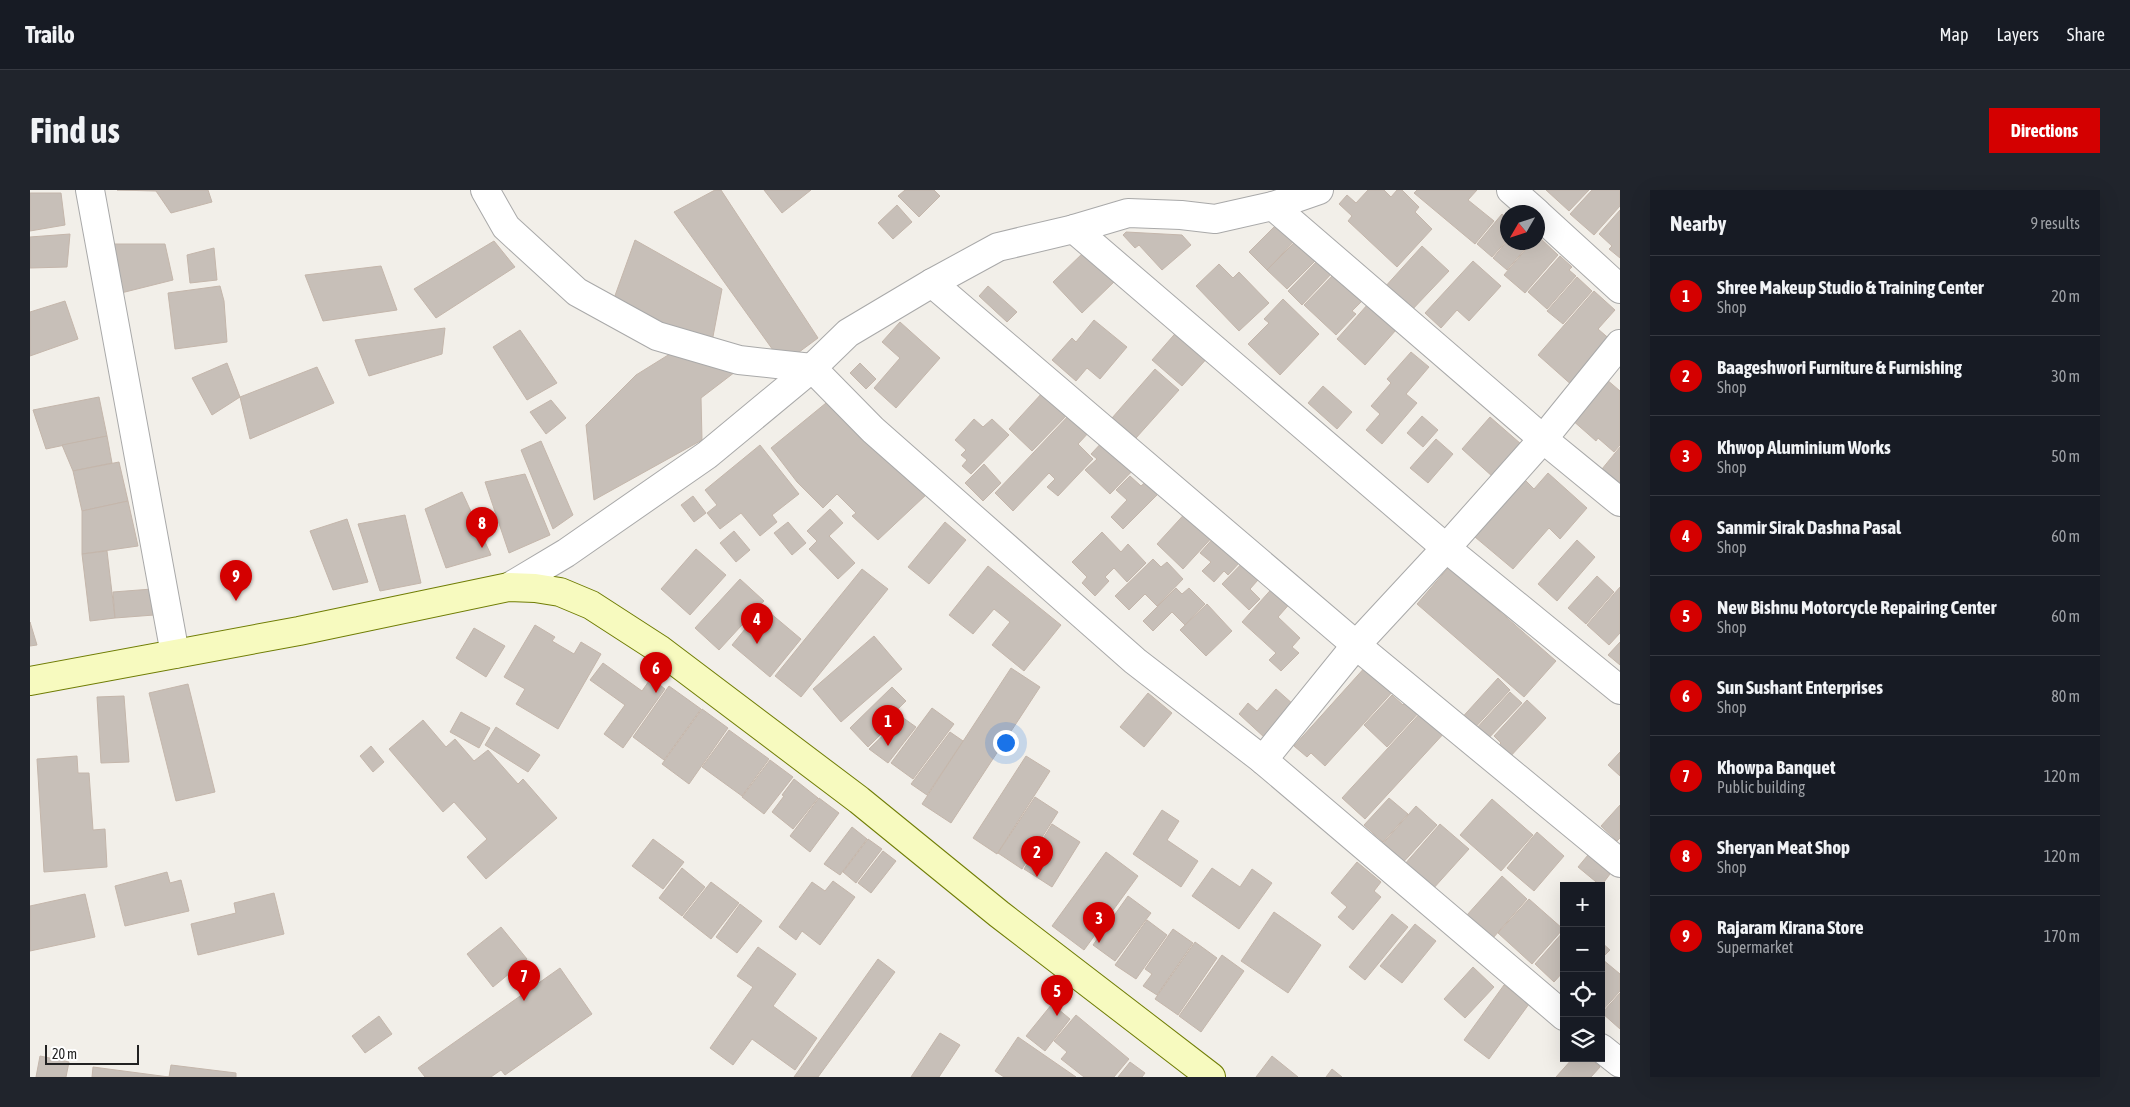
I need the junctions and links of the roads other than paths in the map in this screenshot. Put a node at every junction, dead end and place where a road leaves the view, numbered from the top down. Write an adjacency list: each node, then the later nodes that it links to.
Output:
1 (90, 190): 18 (street)
2 (485, 190): 12 (street)
3 (1319, 190): 6 (street)
4 (1511, 190): 5 (street)
5 (1528, 205)
6 (1273, 206): 8 (street); 13 (street)
7 (1545, 220): 10 (street)
8 (1074, 229): 9 (street); 15 (street)
9 (932, 283): 12 (street); 17 (street)
10 (1620, 289)
11 (1620, 344): 13 (street)
12 (812, 368): 16 (street); 21 (street)
13 (1543, 439): 14 (street); 15 (street)
14 (1620, 502)
15 (1446, 548): 17 (street); 20 (street)
16 (509, 587): 18 (main road); 26 (main road)
17 (1356, 645): 21 (street); 22 (street)
18 (175, 654): 19 (main road)
19 (30, 681)
20 (1620, 690)
21 (1263, 760): 23 (street)
22 (1620, 863)
23 (1560, 1013)
24 (1605, 1051): 25 (street)
25 (1620, 1064)
26 (1211, 1077)

